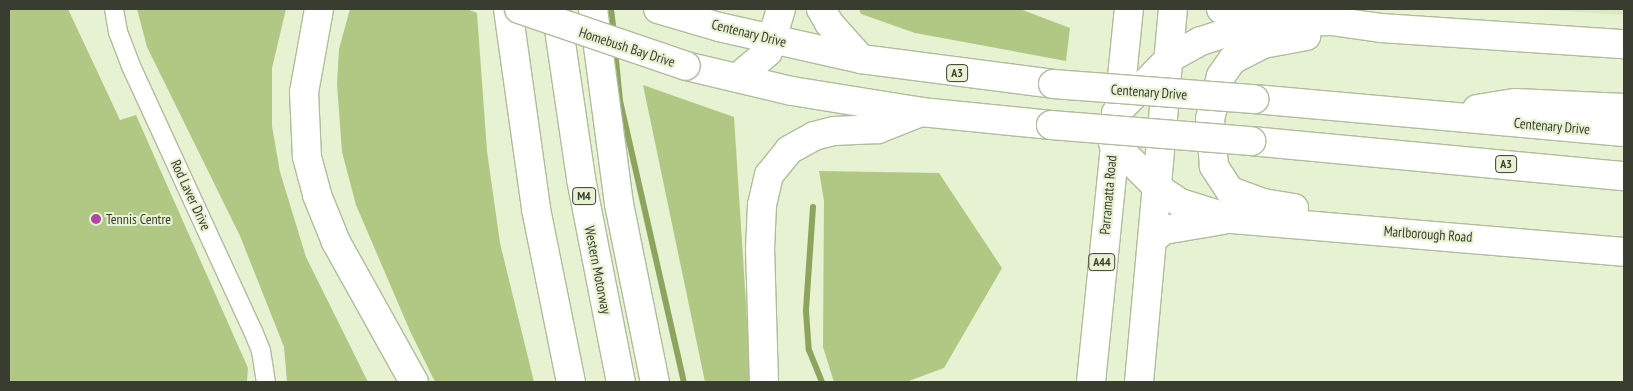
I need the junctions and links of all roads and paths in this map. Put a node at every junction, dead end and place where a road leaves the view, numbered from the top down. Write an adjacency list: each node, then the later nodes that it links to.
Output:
1 (114, 9): 32 (street, Rod Laver Drive)
2 (318, 9): 33 (highway)
3 (508, 9): 34 (highway)
4 (519, 9): 19 (highway, Homebush Bay Drive / A3, bridge)
5 (556, 9): 35 (highway, Western Motorway / M4)
6 (593, 9): 36 (highway)
7 (781, 9): 15 (highway)
8 (821, 9): 18 (highway)
9 (1129, 9): 22 (highway, Parramatta Road / A44)
10 (1173, 9): 17 (highway)
11 (1220, 9): 13 (highway)
12 (668, 12): 15 (highway, Centenary Drive / A3)
13 (1257, 23): 14 (highway); 17 (highway)
14 (1381, 28): 16 (highway); 29 (highway)
15 (773, 40): 18 (highway, Centenary Drive / A3); 19 (highway)
16 (1624, 44)
17 (1170, 58): 22 (highway); 27 (highway)
18 (861, 59): 23 (highway, Centenary Drive / A3, bridge)
19 (737, 78): 21 (highway, A3)
20 (1624, 108): 23 (highway)
21 (921, 112): 26 (highway, A3, bridge); 37 (highway)
22 (1116, 113): 25 (highway, Parramatta Road / A44)
23 (1436, 116): 24 (highway, Centenary Drive / A3)
24 (1624, 132)
25 (1113, 143): 27 (highway, Marlborough Road); 38 (highway, Parramatta Road / A44)
26 (1624, 176)
27 (1158, 188): 28 (highway, Marlborough Road); 30 (highway)
28 (1232, 219): 29 (highway, Marlborough Road); 30 (highway, Marlborough Road)
29 (1393, 232): 31 (highway, Marlborough Road)
30 (1154, 238): 39 (highway)
31 (1624, 252)
32 (266, 382)
33 (414, 382)
34 (571, 382)
35 (620, 382)
36 (656, 382)
37 (764, 382)
38 (1092, 382)
39 (1139, 382)

